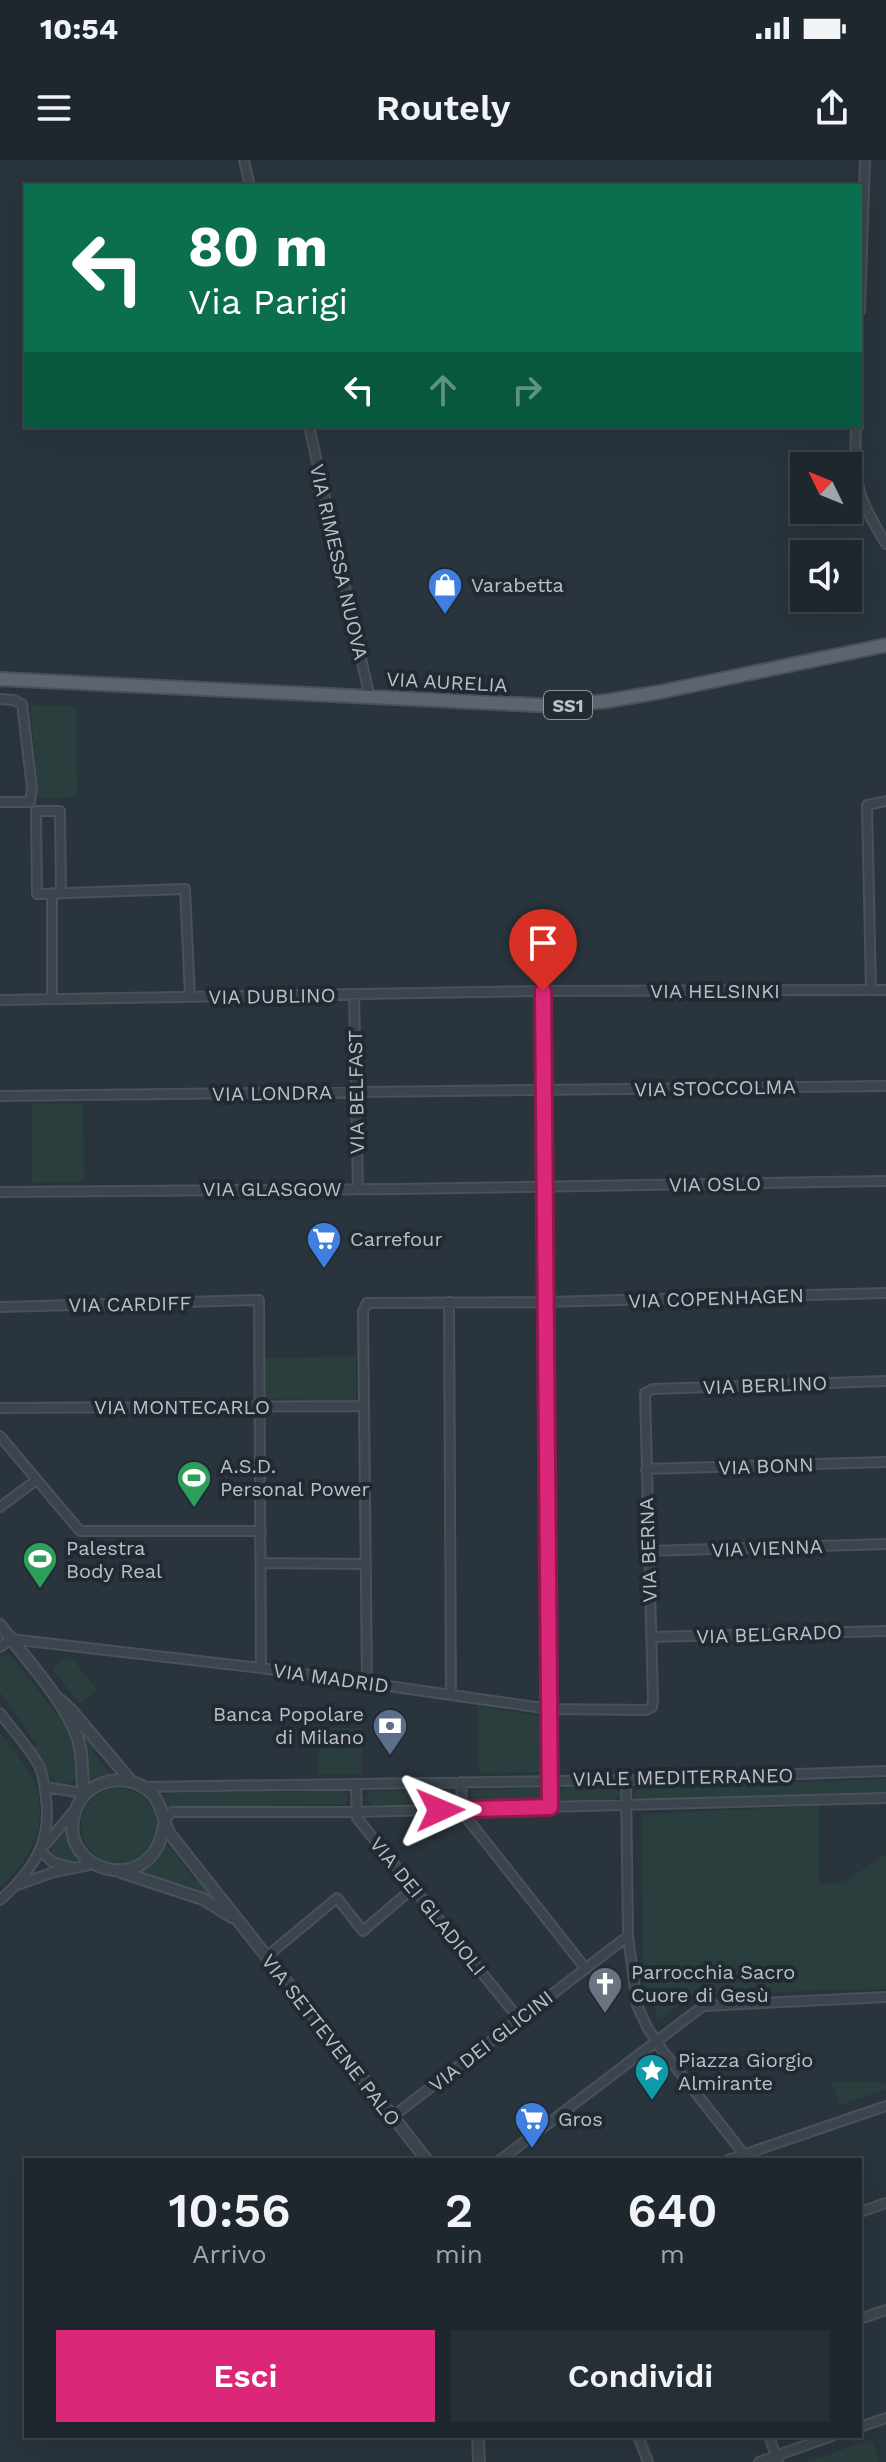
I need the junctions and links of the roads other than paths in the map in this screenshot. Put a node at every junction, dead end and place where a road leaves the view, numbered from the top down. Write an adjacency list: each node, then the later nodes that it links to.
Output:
1 (244, 160): 3 (street)
2 (865, 160): 4 (street)
3 (250, 184)
4 (862, 251)
5 (309, 428): 10 (street, VIA RIMESSA NUOVA)
6 (856, 428): 7 (street)
7 (886, 544)
8 (886, 645): 10 (main road, VIA AURELIA / SS1)
9 (0, 679): 10 (main road, VIA AURELIA / SS1)
10 (370, 698)
11 (0, 699): 14 (street)
12 (886, 801): 17 (street)
13 (0, 802): 14 (street)
14 (30, 802): 15 (street)
15 (36, 811): 16 (street); 16 (street)
16 (56, 893): 21 (street); 22 (street)
17 (871, 990): 18 (street, VIA HELSINKI); 19 (street, VIA HELSINKI)
18 (886, 990)
19 (543, 991): 20 (street, VIA DUBLINO); 25 (street)
20 (354, 994): 21 (street, VIA DUBLINO); 26 (street, VIA BELFAST)
21 (190, 997): 22 (street, VIA DUBLINO)
22 (52, 999): 23 (street, VIA DUBLINO)
23 (0, 1000)
24 (886, 1086): 25 (street, VIA STOCCOLMA)
25 (544, 1090): 26 (street, VIA LONDRA); 29 (street)
26 (356, 1092): 27 (street, VIA LONDRA); 30 (street, VIA BELFAST)
27 (0, 1096)
28 (886, 1181): 29 (street, VIA OSLO)
29 (545, 1186): 30 (street, VIA GLASGOW); 34 (street)
30 (358, 1189): 31 (street, VIA GLASGOW)
31 (0, 1192)
32 (886, 1293): 34 (street, VIA COPENHAGEN)
33 (449, 1302): 34 (street, VIA COPENHAGEN); 38 (street, VIA COPENHAGEN); 58 (street)
34 (545, 1302): 61 (street)
35 (0, 1307): 39 (street, VIA CARDIFF)
36 (886, 1381): 37 (street, VIA BERLINO)
37 (646, 1392): 43 (street, VIA BERNA)
38 (363, 1406): 39 (street, VIA MONTECARLO); 50 (street)
39 (259, 1407): 40 (street, VIA MONTECARLO); 46 (street)
40 (0, 1408)
41 (0, 1436): 44 (street)
42 (886, 1462): 43 (street, VIA BONN)
43 (646, 1469): 48 (street, VIA BERNA)
44 (35, 1481): 45 (street); 46 (street)
45 (0, 1507)
46 (261, 1531): 49 (street)
47 (886, 1544): 48 (street, VIA VIENNA)
48 (648, 1551): 53 (street, VIA BERNA)
49 (261, 1563): 50 (street); 56 (street)
50 (365, 1564): 57 (street)
51 (0, 1625): 54 (street)
52 (886, 1631): 53 (street, VIA BELGRADO)
53 (651, 1637): 60 (street, VIA BERNA)
54 (11, 1639): 55 (street); 56 (street, VIA MADRID); 59 (street)
55 (0, 1647)
56 (261, 1668): 57 (street, VIA MADRID)
57 (367, 1683): 58 (street, VIA MADRID)
58 (451, 1695): 61 (street, VIA MADRID)
59 (55, 1697): 66 (street); 71 (street)
60 (650, 1708): 61 (street, VIA MADRID)
61 (550, 1709): 64 (street)
62 (0, 1713): 69 (street)
63 (886, 1771): 65 (street, VIALE MEDITERRANEO)
64 (550, 1779): 65 (street, VIALE MEDITERRANEO); 67 (street, VIALE MEDITERRANEO); 74 (street)
65 (626, 1780): 75 (street)
66 (131, 1782): 70 (street); 71 (street)
67 (461, 1782): 68 (street, VIALE MEDITERRANEO); 76 (street)
68 (356, 1785): 70 (street, VIALE MEDITERRANEO); 77 (street)
69 (45, 1787): 71 (street); 79 (street)
70 (143, 1787): 78 (street)
71 (84, 1796): 73 (street)
72 (886, 1798): 75 (street, VIALE MEDITERRANEO)
73 (77, 1806): 79 (street); 80 (street)
74 (550, 1807): 75 (street, VIALE MEDITERRANEO); 76 (street, VIALE MEDITERRANEO)
75 (627, 1807): 87 (street)
76 (462, 1809): 77 (street, VIALE MEDITERRANEO); 89 (street)
77 (357, 1812): 78 (street, VIALE MEDITERRANEO); 84 (street, VIA DEI GLADIOLI)
78 (164, 1822): 82 (street); 86 (street, VIA SETTEVENE PALO)
79 (41, 1851): 81 (street); 83 (street)
80 (94, 1864): 81 (street); 82 (street)
81 (74, 1868): 83 (street)
82 (119, 1871): 86 (street, VIA SETTEVENE PALO)
83 (16, 1886): 85 (street)
84 (413, 1888): 88 (street); 91 (street, VIA DEI GLADIOLI)
85 (0, 1900)
86 (237, 1920): 88 (street, VIA SETTEVENE PALO)
87 (628, 1936): 89 (street, VIA DEI GLICINI); 92 (street)
88 (266, 1957): 94 (street, VIA SETTEVENE PALO)
89 (586, 1969): 91 (street, VIA DEI GLICINI)
90 (886, 1997): 92 (street)
91 (520, 2020): 94 (street, VIA DEI GLICINI)
92 (655, 2040): 95 (street); 97 (street)
93 (886, 2106): 95 (street)
94 (392, 2117): 96 (street, VIA SETTEVENE PALO)
95 (743, 2153): 98 (street)
96 (425, 2158)
97 (503, 2158)
98 (732, 2158)
99 (886, 2203): 100 (street)
100 (862, 2211)
101 (886, 2310): 102 (street)
102 (862, 2318)
103 (886, 2418): 104 (street)
104 (862, 2426)
105 (478, 2438): 110 (street)
106 (639, 2438): 111 (street)
107 (770, 2438): 109 (street)
108 (827, 2438): 109 (street)
109 (776, 2459): 112 (street)
110 (479, 2462)
111 (648, 2462)
112 (759, 2462)

